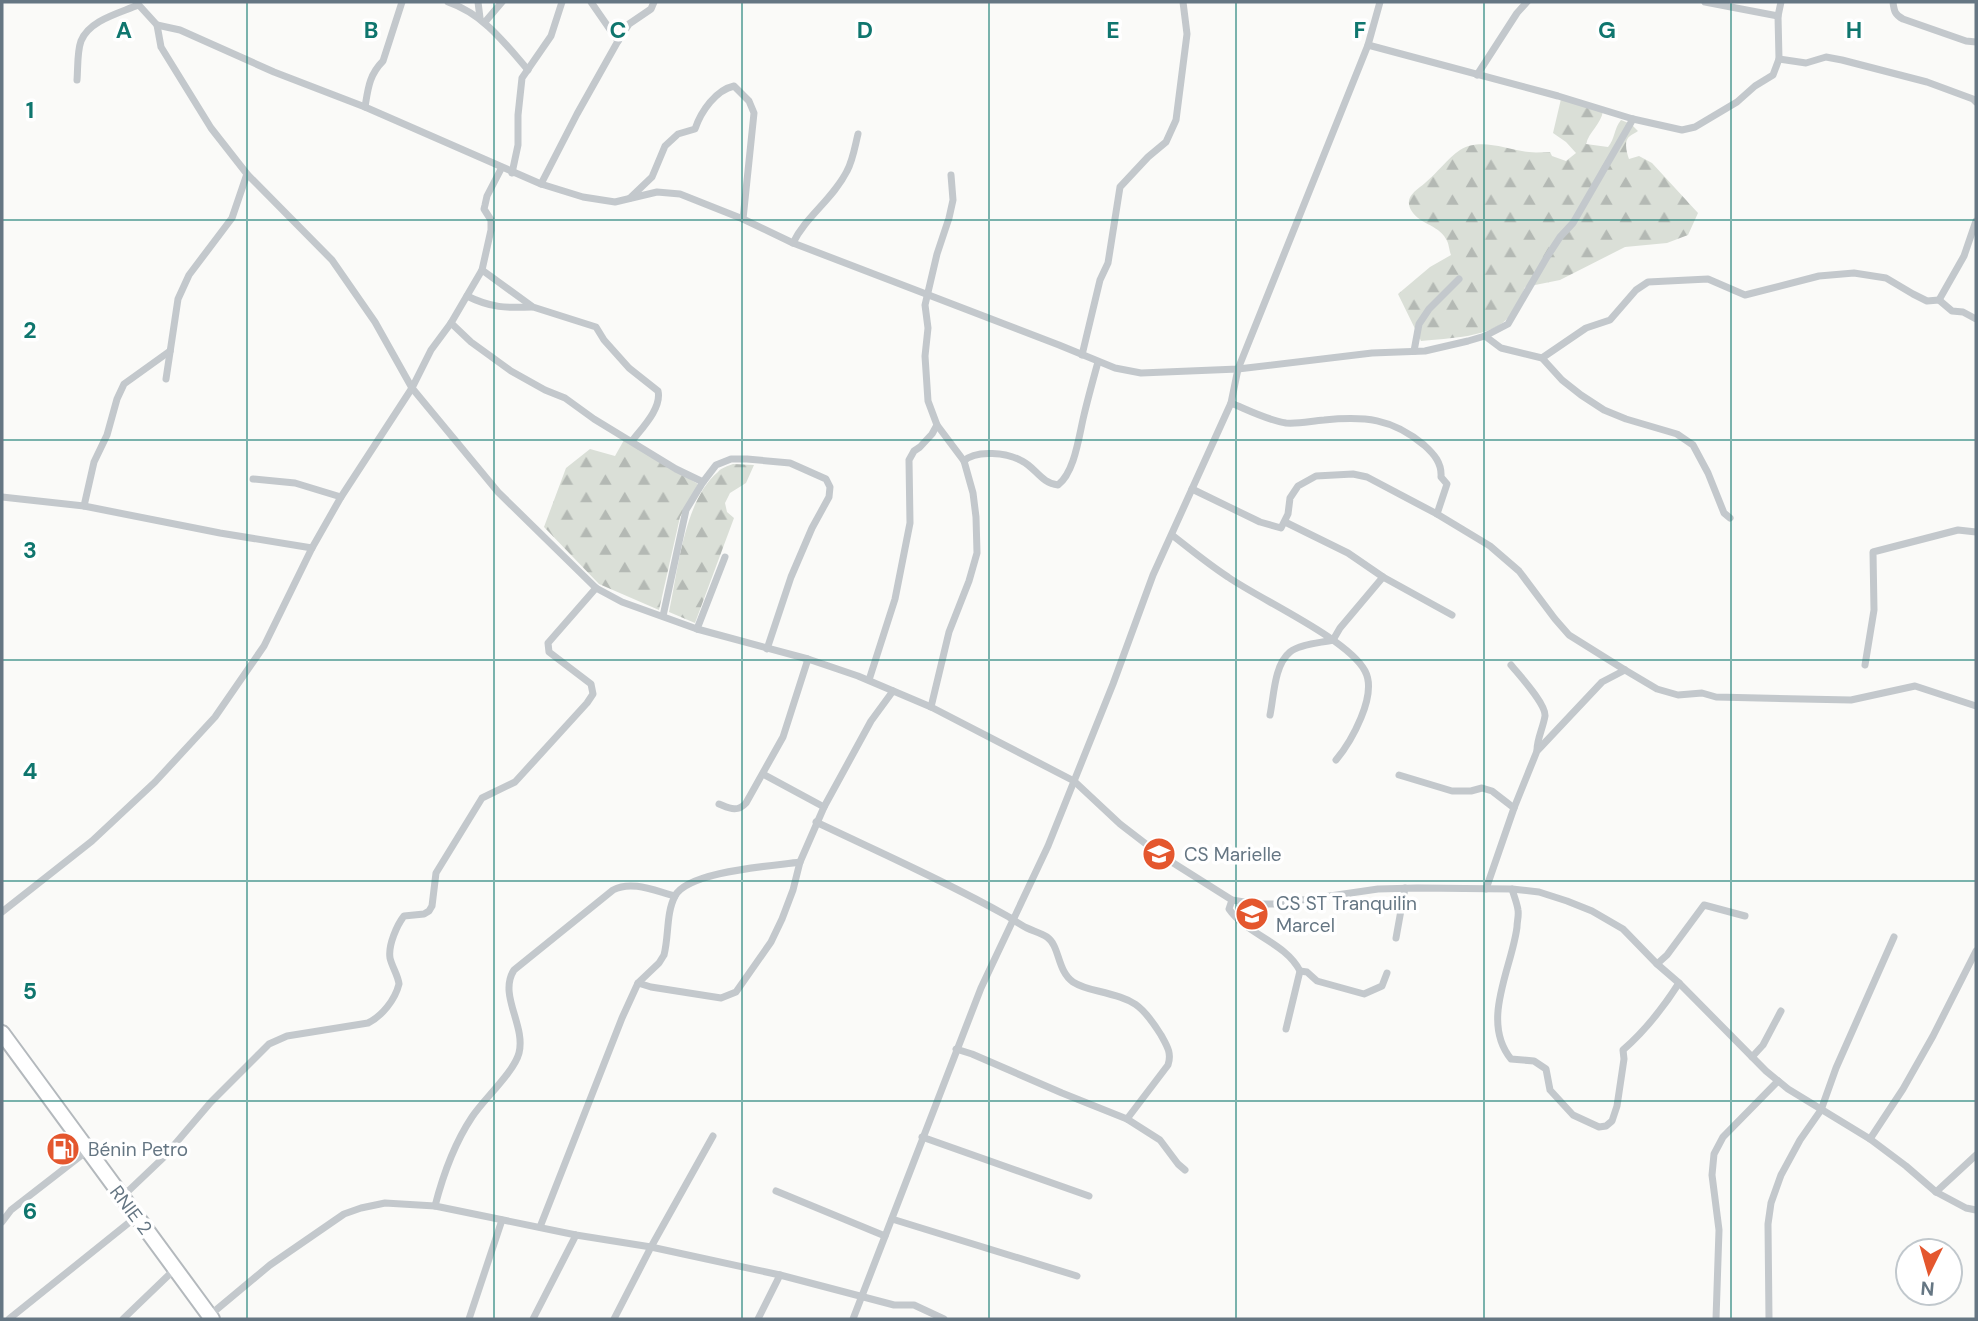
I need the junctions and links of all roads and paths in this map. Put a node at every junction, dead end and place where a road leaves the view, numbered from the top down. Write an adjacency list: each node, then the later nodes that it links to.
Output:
1 (402, 2): 26 (street)
2 (478, 2): 16 (street)
3 (502, 2): 16 (street)
4 (562, 2): 22 (street)
5 (591, 2): 18 (street)
6 (653, 2): 18 (street)
7 (1183, 2): 49 (street)
8 (1380, 2): 20 (street)
9 (1527, 2): 23 (street)
10 (1705, 2): 15 (street)
11 (1781, 2): 15 (street)
12 (1893, 2): 19 (street)
13 (137, 3): 17 (street); 24 (street)
14 (453, 3): 16 (street)
15 (1778, 16): 21 (street)
16 (482, 20): 22 (street)
17 (157, 25): 26 (street); 31 (street)
18 (618, 41): 33 (street)
19 (1976, 42)
20 (1368, 45): 23 (street); 52 (street)
21 (1779, 59): 25 (street); 27 (street)
22 (528, 70): 30 (street)
23 (1478, 75): 27 (street)
24 (77, 80)
25 (1976, 102)
26 (365, 107): 29 (street)
27 (1633, 118): 46 (street)
28 (858, 134): 37 (street)
29 (501, 169): 30 (street); 38 (street)
30 (512, 173): 33 (street)
31 (247, 174): 47 (street); 54 (street)
32 (951, 175): 40 (street)
33 (541, 184): 34 (street)
34 (629, 199): 35 (street); 35 (street)
35 (743, 219): 37 (street)
36 (1976, 221): 42 (street)
37 (793, 243): 40 (street)
38 (482, 270): 41 (street); 43 (street)
39 (1459, 279): 48 (street)
40 (927, 294): 49 (street); 56 (street)
41 (467, 296): 43 (street); 45 (street)
42 (1939, 300): 44 (street); 50 (street)
43 (533, 307): 57 (street)
44 (1976, 319)
45 (451, 323): 54 (street); 57 (street)
46 (1485, 336): 48 (street); 50 (street)
47 (170, 351): 53 (street); 64 (street)
48 (1414, 351): 52 (street)
49 (1082, 355): 51 (street)
50 (1542, 358): 66 (street)
51 (1098, 362): 52 (street); 58 (street)
52 (1238, 369): 55 (street)
53 (166, 379)
54 (412, 388): 63 (street); 73 (street)
55 (1231, 403): 61 (street); 65 (street)
56 (937, 425): 58 (street); 83 (street)
57 (632, 441): 60 (street)
58 (964, 461): 86 (street)
59 (253, 479): 63 (street)
60 (703, 482): 75 (street); 78 (street)
61 (1192, 489): 67 (street); 69 (street)
62 (2, 497): 64 (street)
63 (341, 497): 70 (street)
64 (84, 506): 70 (street)
65 (1437, 514): 67 (street); 82 (street)
66 (1730, 518)
67 (1285, 522): 72 (street)
68 (1976, 532): 81 (street)
69 (1172, 535): 77 (street); 92 (street)
70 (312, 548): 103 (street)
71 (725, 557): 76 (street)
72 (1382, 576): 74 (street); 77 (street)
73 (596, 588): 75 (street); 131 (street)
74 (1452, 615)
75 (663, 617): 76 (street)
76 (697, 629): 78 (street)
77 (1333, 640): 87 (street); 89 (street)
78 (767, 649): 79 (street)
79 (808, 659): 83 (street); 90 (street)
80 (1511, 665): 88 (street)
81 (1865, 665)
82 (1625, 670): 85 (street); 88 (street)
83 (869, 680): 84 (street)
84 (893, 691): 86 (street); 94 (street)
85 (1976, 706)
86 (931, 707): 92 (street)
87 (1270, 715)
88 (1537, 751): 95 (street)
89 (1336, 760)
90 (763, 775): 93 (street); 94 (street)
91 (1399, 775): 95 (street)
92 (1074, 781): 102 (street); 105 (street)
93 (719, 804)
94 (824, 807): 96 (street)
95 (1514, 808): 100 (street)
96 (816, 822): 97 (street); 105 (street)
97 (800, 862): 101 (street); 113 (street)
98 (1405, 888): 100 (street); 102 (street); 107 (street)
99 (1512, 889): 100 (street); 109 (street); 112 (street)
100 (1486, 890)
101 (675, 896): 113 (street); 132 (street)
102 (1232, 900): 110 (street)
103 (2, 912)
104 (1745, 916): 109 (street)
105 (1013, 920): 117 (street); 121 (street)
106 (1894, 937): 120 (street)
107 (1396, 938)
108 (1976, 951): 124 (street)
109 (1657, 964): 112 (street)
110 (1300, 971): 111 (street); 115 (street)
111 (1387, 973)
112 (1679, 982): 118 (street)
113 (638, 983): 140 (street)
114 (1780, 1011): 118 (street)
115 (1286, 1029)
116 (2, 1033): 125 (highway, RNIE 2 / RNIE 2)
117 (956, 1049): 121 (street); 123 (street)
118 (1752, 1056): 119 (street)
119 (1777, 1081): 120 (street); 157 (street)
120 (1821, 1110): 124 (street); 158 (street)
121 (1127, 1119): 127 (street)
122 (713, 1136): 143 (street)
123 (922, 1137): 130 (street); 137 (street)
124 (1870, 1139): 129 (street)
125 (87, 1151): 131 (highway, RNIE 2 / RNIE 2); 134 (street)
126 (1976, 1155): 129 (street)
127 (1185, 1170)
128 (776, 1191): 142 (street)
129 (1936, 1192): 135 (street)
130 (1089, 1196)
131 (121, 1198): 136 (highway, RNIE 2 / RNIE 2)
132 (435, 1206): 138 (street); 148 (street)
133 (2, 1207): 134 (street)
134 (10, 1210): 139 (street)
135 (1976, 1210)
136 (136, 1217): 144 (highway, RNIE 2 / RNIE 2); 149 (street)
137 (892, 1219): 142 (street); 146 (street)
138 (502, 1220): 140 (street); 151 (street)
139 (2, 1222)
140 (540, 1227): 141 (street)
141 (576, 1235): 143 (street); 152 (street)
142 (885, 1236): 147 (street)
143 (651, 1247): 145 (street); 153 (street)
144 (175, 1269): 148 (highway, RNIE 2 / RNIE 2); 150 (street)
145 (780, 1275): 147 (street); 154 (street)
146 (1076, 1276)
147 (861, 1297): 155 (street); 156 (street)
148 (211, 1318)
149 (9, 1319)
150 (123, 1319)
151 (469, 1319)
152 (533, 1319)
153 (614, 1319)
154 (758, 1319)
155 (853, 1319)
156 (944, 1319)
157 (1716, 1319)
158 (1769, 1319)

